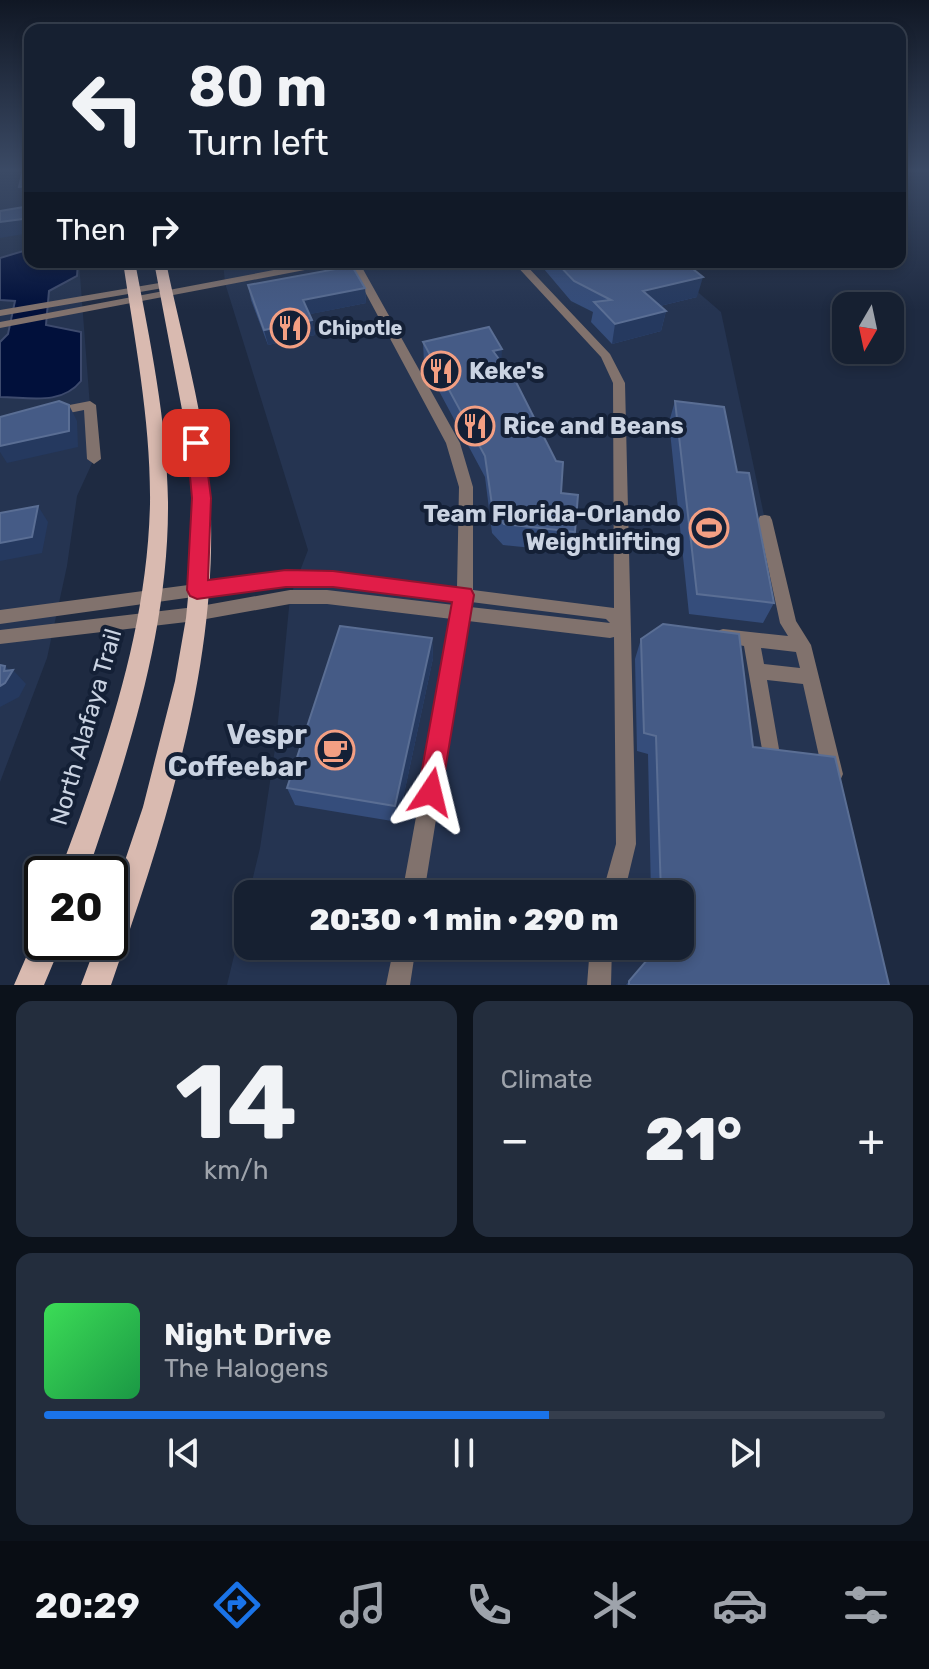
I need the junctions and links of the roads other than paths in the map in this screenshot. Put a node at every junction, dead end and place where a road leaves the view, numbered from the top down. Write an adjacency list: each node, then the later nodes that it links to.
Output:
1 (130, 268): 8 (main road, North Alafaya Trail)
2 (161, 268): 7 (main road)
3 (266, 268): 7 (street)
4 (295, 268): 7 (street)
5 (357, 268): 15 (street)
6 (524, 268): 20 (street)
7 (165, 290): 8 (street); 16 (main road)
8 (134, 294): 9 (street); 17 (main road, North Alafaya Trail)
9 (73, 305): 10 (street); 11 (street)
10 (0, 313)
11 (0, 325)
12 (40, 416): 13 (street)
13 (94, 459)
14 (765, 520): 24 (street)
15 (464, 595): 16 (street); 18 (street); 20 (street)
16 (196, 602): 17 (street); 17 (street); 18 (street); 36 (main road)
17 (149, 607): 19 (street); 22 (street); 29 (main road, North Alafaya Trail)
18 (461, 613): 20 (street); 30 (street)
19 (0, 617)
20 (624, 625): 31 (street)
21 (707, 634): 23 (street)
22 (0, 637)
23 (751, 639): 24 (street); 25 (street)
24 (803, 645): 26 (street)
25 (757, 671): 26 (street); 27 (street)
26 (810, 677): 28 (street)
27 (770, 749)
28 (837, 793)
29 (79, 856)
30 (415, 880)
31 (617, 880)
32 (39, 960): 35 (main road)
33 (402, 960): 37 (street)
34 (600, 960): 38 (street)
35 (29, 985)
36 (96, 985)
37 (398, 985)
38 (599, 985)

